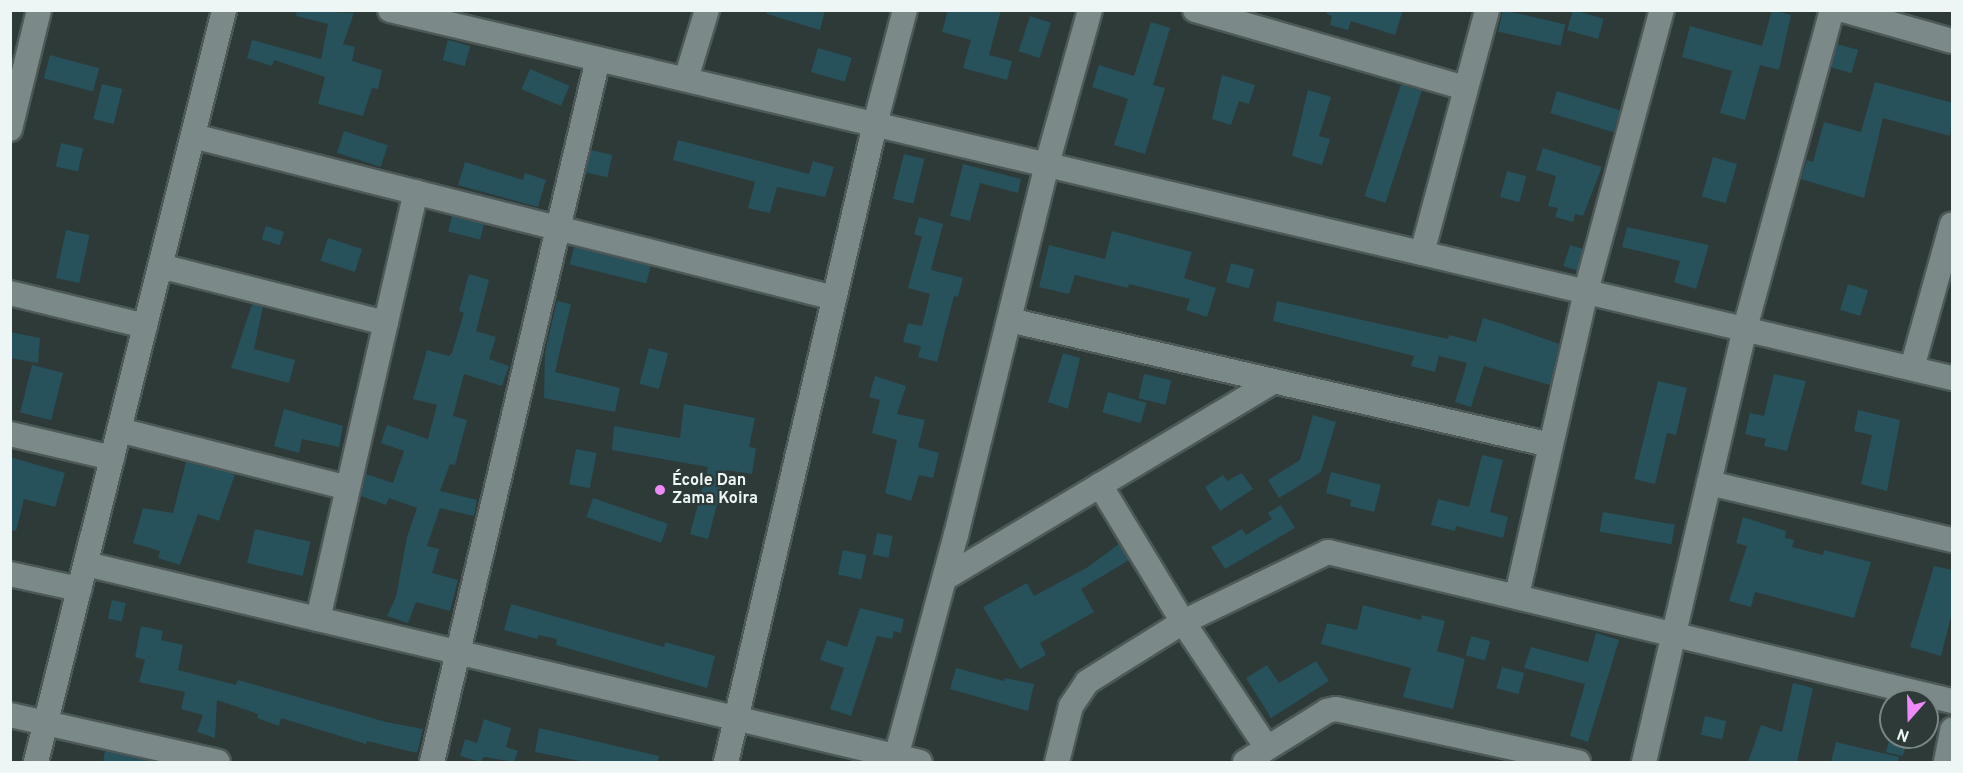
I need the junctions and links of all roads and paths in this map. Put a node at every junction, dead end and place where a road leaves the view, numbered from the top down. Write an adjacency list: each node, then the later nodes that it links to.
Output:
1 (39, 10): 17 (street)
2 (224, 10): 18 (street)
3 (390, 10): 13 (street)
4 (707, 10): 14 (street)
5 (905, 10): 16 (street)
6 (1090, 10): 19 (street)
7 (1195, 10): 15 (street)
8 (1486, 10): 15 (street)
9 (1662, 10): 25 (street)
10 (1832, 10): 31 (street)
11 (1843, 10): 12 (street)
12 (1953, 41)
13 (598, 59): 14 (street); 22 (street)
14 (686, 79): 16 (street)
15 (1465, 88): 23 (street)
16 (874, 124): 19 (street); 27 (street)
17 (10, 129)
18 (193, 136): 20 (street); 24 (street)
19 (1047, 164): 23 (street); 28 (street)
20 (416, 192): 22 (street); 29 (street)
21 (1953, 224): 32 (street)
22 (558, 228): 27 (street); 51 (street)
23 (1422, 253): 25 (street)
24 (160, 266): 29 (street); 30 (street)
25 (1586, 291): 31 (street); 37 (street)
26 (10, 293): 30 (street)
27 (834, 298): 54 (street)
28 (1009, 321): 34 (street); 45 (street)
29 (386, 323): 41 (street)
30 (145, 326): 35 (street)
31 (1744, 328): 32 (street); 39 (street)
32 (1912, 368): 33 (street)
33 (1953, 378)
34 (1272, 382): 37 (street); 40 (street)
35 (119, 430): 38 (street); 41 (street)
36 (10, 434): 38 (street)
37 (1551, 445): 47 (street)
38 (112, 458): 43 (street)
39 (1709, 483): 42 (street); 50 (street)
40 (1100, 485): 45 (street); 49 (street)
41 (348, 488): 48 (street)
42 (1953, 540)
43 (86, 564): 46 (street); 48 (street)
44 (10, 574): 46 (street)
45 (945, 578): 59 (street)
46 (79, 589): 55 (street)
47 (1517, 595): 49 (street); 50 (street)
48 (318, 619): 51 (street)
49 (1182, 622): 57 (street); 65 (street)
50 (1674, 632): 52 (street); 68 (street)
51 (458, 652): 54 (street); 62 (street)
52 (1953, 700)
53 (10, 715): 55 (street)
54 (736, 719): 59 (street); 63 (street)
55 (46, 723): 60 (street); 61 (street)
56 (1953, 730): 69 (street)
57 (1267, 748): 58 (street); 66 (street)
58 (1485, 753): 67 (street)
59 (896, 757): 64 (street)
60 (36, 762)
61 (218, 762)
62 (432, 762)
63 (726, 762)
64 (920, 762)
65 (1057, 762)
66 (1245, 762)
67 (1578, 762)
68 (1644, 762)
69 (1946, 762)

